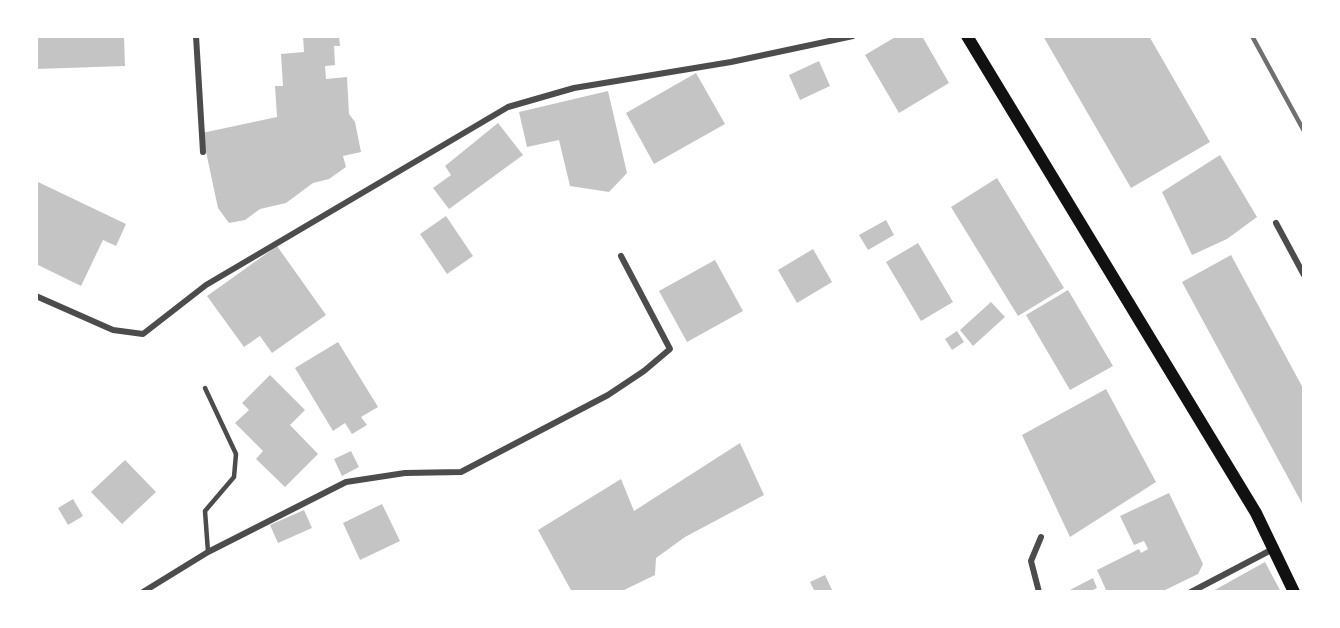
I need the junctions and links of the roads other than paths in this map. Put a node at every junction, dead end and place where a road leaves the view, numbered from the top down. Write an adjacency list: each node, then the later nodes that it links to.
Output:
1 (196, 36): 4 (street)
2 (853, 36): 8 (street)
3 (967, 36): 11 (main road)
4 (203, 152)
5 (1276, 222): 7 (street)
6 (621, 256): 12 (street)
7 (1304, 274)
8 (36, 296)
9 (205, 388): 12 (lane)
10 (1041, 537): 14 (street)
11 (1273, 549): 15 (street); 16 (main road)
12 (208, 552): 13 (street)
13 (143, 592)
14 (1039, 592)
15 (1191, 592)
16 (1294, 592)

